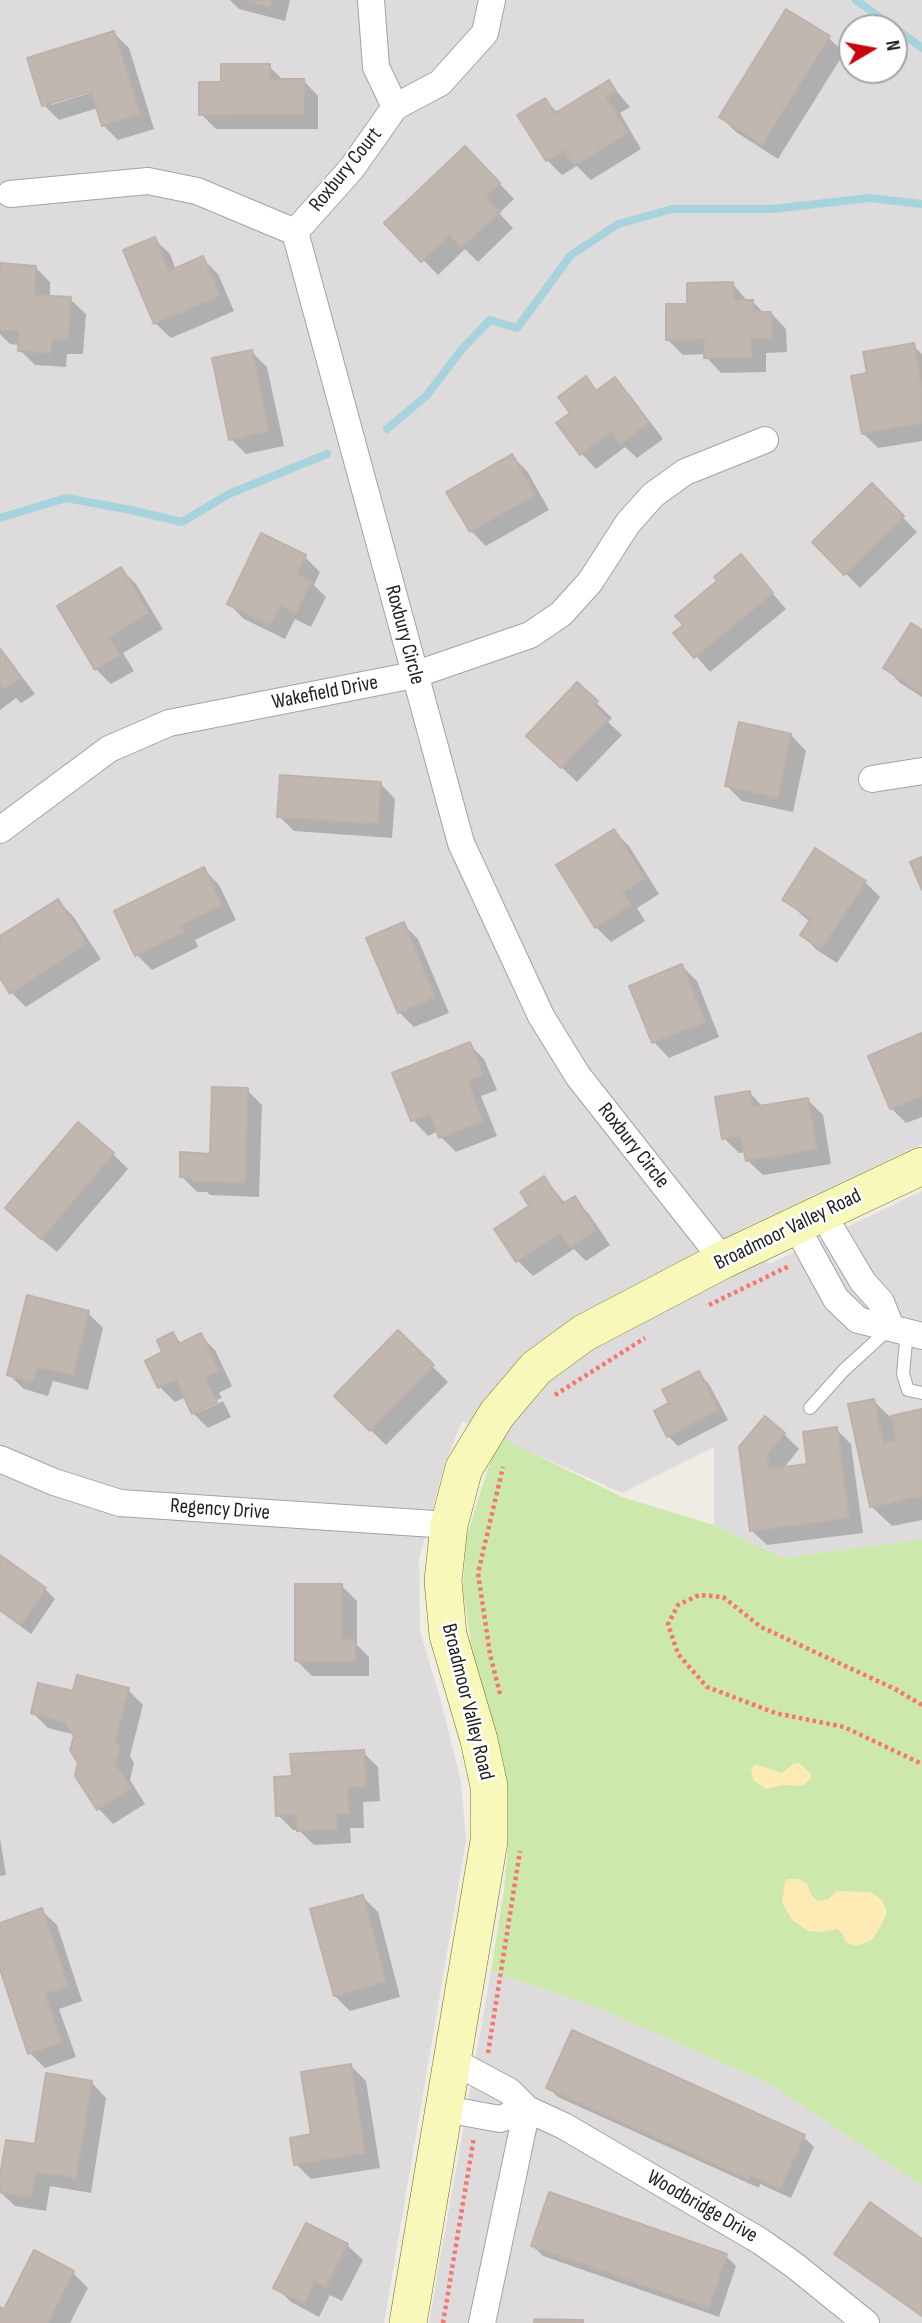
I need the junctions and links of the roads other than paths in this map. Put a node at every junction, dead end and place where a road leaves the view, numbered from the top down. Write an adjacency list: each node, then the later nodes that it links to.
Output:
1 (371, 0): 3 (street, Roxbury Court)
2 (492, 0): 3 (street, Roxbury Court)
3 (395, 107): 5 (street, Roxbury Court)
4 (3, 189): 5 (street)
5 (295, 232): 7 (street, Roxbury Circle)
6 (765, 440): 7 (street, Wakefield Drive)
7 (415, 676): 10 (street, Wakefield Drive); 13 (street, Roxbury Circle)
8 (922, 771): 9 (street)
9 (872, 779)
10 (0, 830)
11 (922, 1166): 12 (street, Broadmoor Valley Road)
12 (810, 1232): 13 (street, Broadmoor Valley Road); 14 (street); 14 (street)
13 (723, 1260): 18 (street, Broadmoor Valley Road)
14 (907, 1331): 15 (lane); 16 (lane)
15 (922, 1393)
16 (810, 1408)
17 (0, 1459): 18 (street, Regency Drive)
18 (449, 1525): 19 (street, Broadmoor Valley Road)
19 (468, 2070): 20 (street, Woodbridge Drive); 21 (street, Broadmoor Valley Road)
20 (527, 2109): 21 (street); 23 (street); 24 (street, Woodbridge Drive)
21 (461, 2112): 22 (street, Broadmoor Valley Road)
22 (408, 2323)
23 (482, 2323)
24 (866, 2323)

